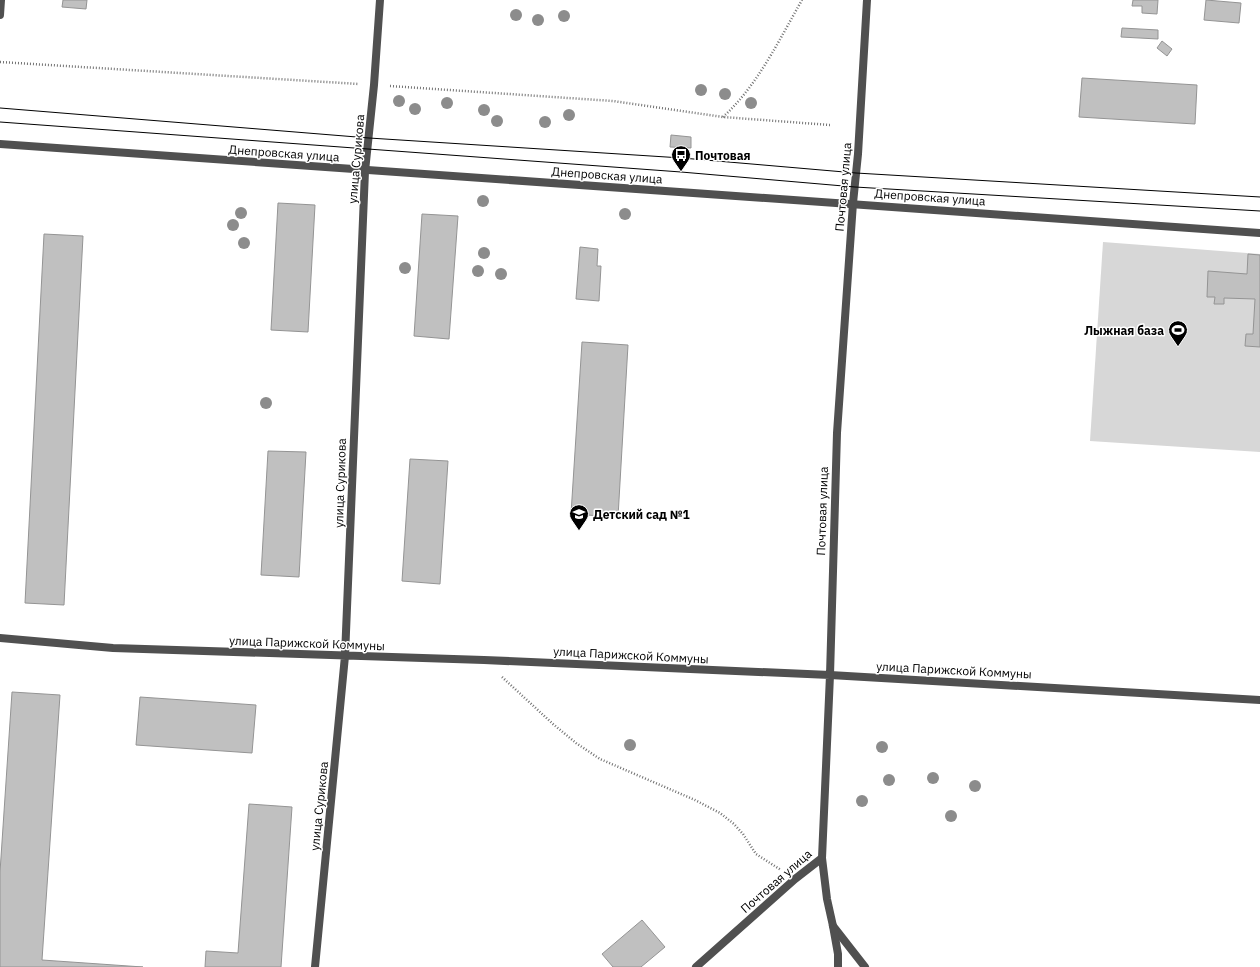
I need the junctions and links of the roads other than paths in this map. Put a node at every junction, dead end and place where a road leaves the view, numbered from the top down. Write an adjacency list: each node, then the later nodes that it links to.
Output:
1 (1, 0): 4 (street)
2 (380, 0): 6 (street, улица Сурикова)
3 (867, 0): 7 (street, Почтовая улица)
4 (0, 15)
5 (0, 144): 6 (street, Днепровская улица)
6 (365, 171): 7 (street, Днепровская улица); 10 (street, улица Сурикова)
7 (853, 203): 8 (street, Днепровская улица); 11 (street, Почтовая улица)
8 (1260, 233)
9 (0, 638): 10 (street, улица Парижской Коммуны)
10 (345, 656): 11 (street, улица Парижской Коммуны); 15 (street, улица Сурикова)
11 (830, 675): 12 (street, улица Парижской Коммуны); 13 (street, Почтовая улица)
12 (1260, 700)
13 (822, 858): 14 (street); 16 (street, Почтовая улица)
14 (833, 926): 17 (street); 18 (street)
15 (315, 967)
16 (696, 967)
17 (838, 967)
18 (865, 967)

